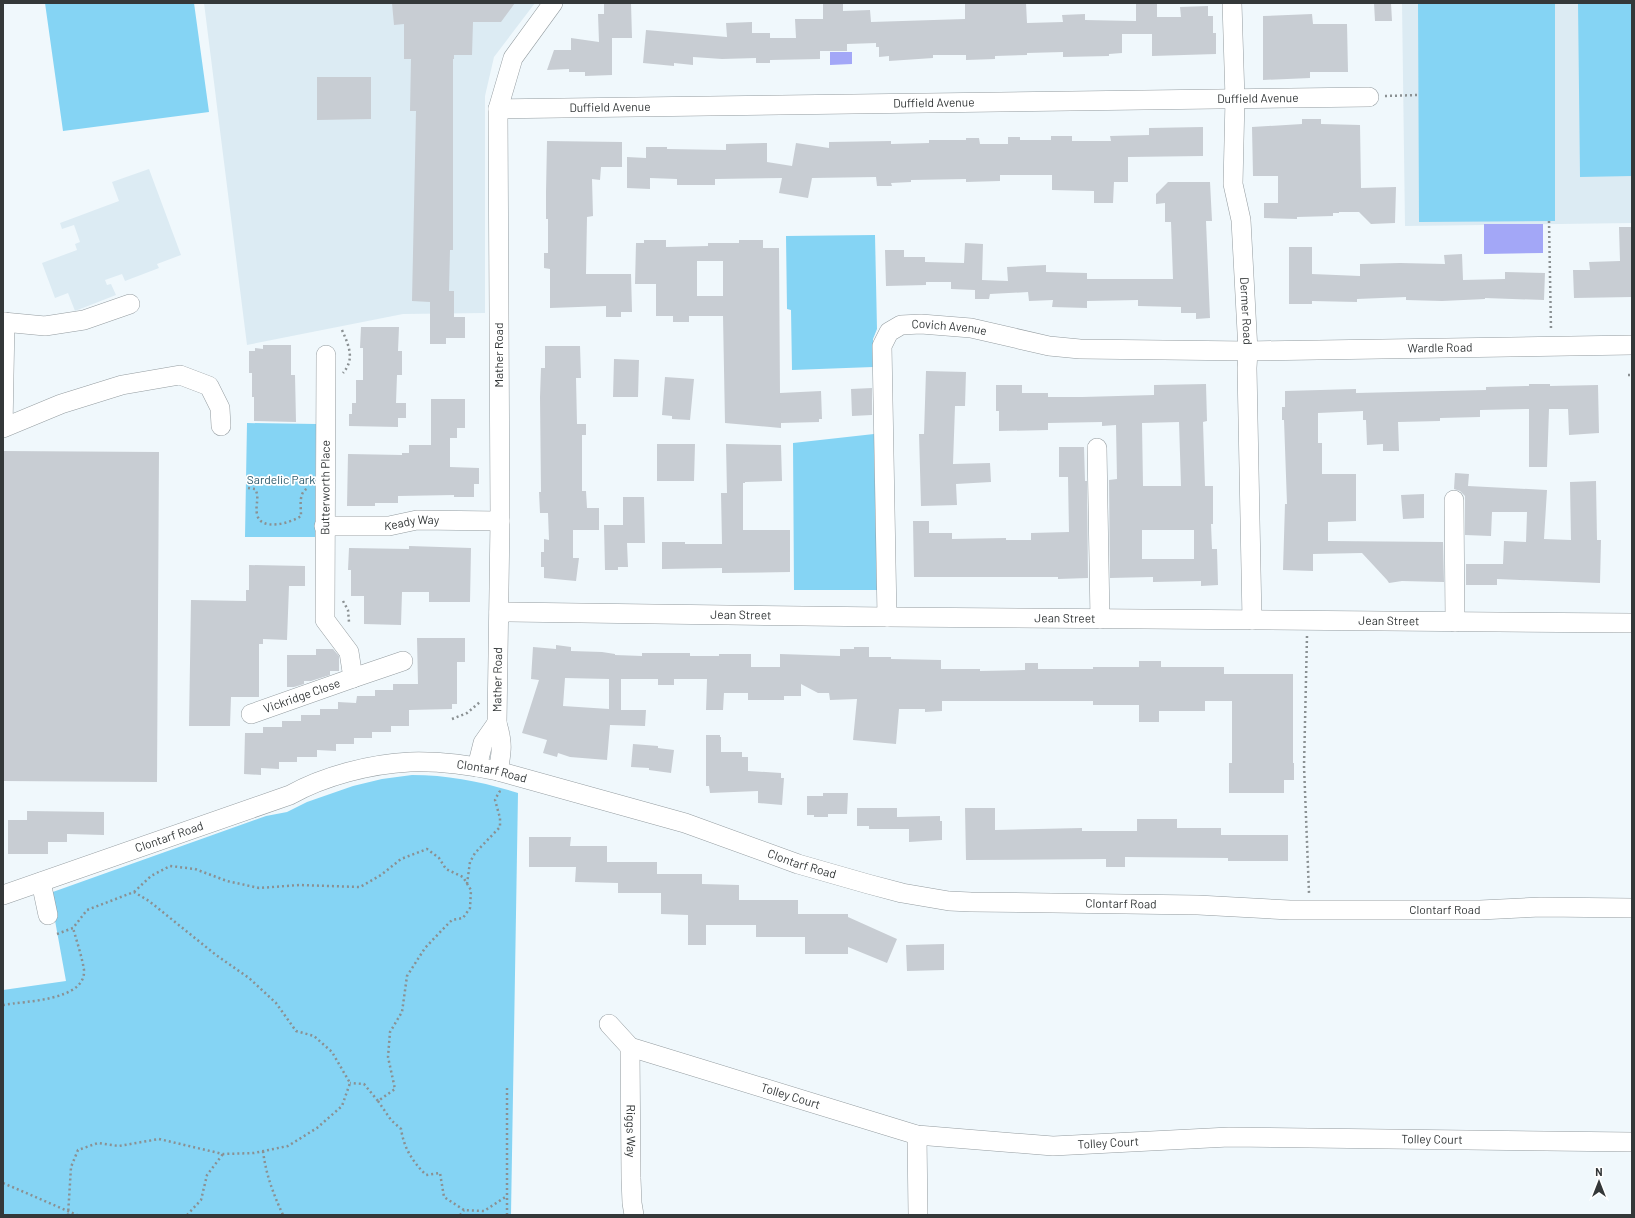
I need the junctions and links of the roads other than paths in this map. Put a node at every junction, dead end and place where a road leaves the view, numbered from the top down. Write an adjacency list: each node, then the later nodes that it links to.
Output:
1 (553, 3): 5 (street, Mather Road)
2 (1232, 3): 4 (street, Dermer Road)
3 (1369, 97): 4 (street, Duffield Avenue)
4 (1235, 99): 5 (street, Duffield Avenue); 9 (street, Dermer Road)
5 (498, 109): 15 (street, Mather Road)
6 (130, 304): 7 (street)
7 (4, 322): 12 (street)
8 (1632, 345): 9 (street, Wardle Road)
9 (1248, 351): 18 (street, Covich Avenue); 21 (street, Dermer Road)
10 (326, 355): 16 (street, Butterworth Place)
11 (221, 426): 12 (street)
12 (3, 428)
13 (1097, 448): 19 (street)
14 (1454, 500): 22 (street)
15 (500, 521): 16 (street, Keady Way); 17 (street, Mather Road)
16 (324, 526): 20 (street, Butterworth Place)
17 (499, 612): 18 (street, Jean Street); 27 (street, Mather Road)
18 (887, 617): 19 (street, Jean Street)
19 (1100, 619): 21 (street, Jean Street)
20 (325, 620): 25 (street, Vickridge Close)
21 (1252, 620): 22 (street, Jean Street)
22 (1454, 622): 23 (street, Jean Street)
23 (1632, 623)
24 (403, 661): 25 (street, Vickridge Close)
25 (353, 678): 26 (street, Vickridge Close)
26 (251, 714)
27 (497, 723): 28 (street, Mather Road); 29 (street, Mather Road)
28 (477, 767): 29 (street, Clontarf Road); 30 (street, Clontarf Road)
29 (498, 771): 32 (street, Clontarf Road)
30 (41, 882): 31 (street, Clontarf Road); 33 (street)
31 (4, 889)
32 (1632, 908)
33 (48, 915)
34 (609, 1024): 35 (street)
35 (630, 1047): 36 (street, Tolley Court); 38 (street, Riggs Way)
36 (918, 1135): 37 (street, Tolley Court); 39 (street)
37 (1632, 1142)
38 (634, 1215)
39 (918, 1215)

